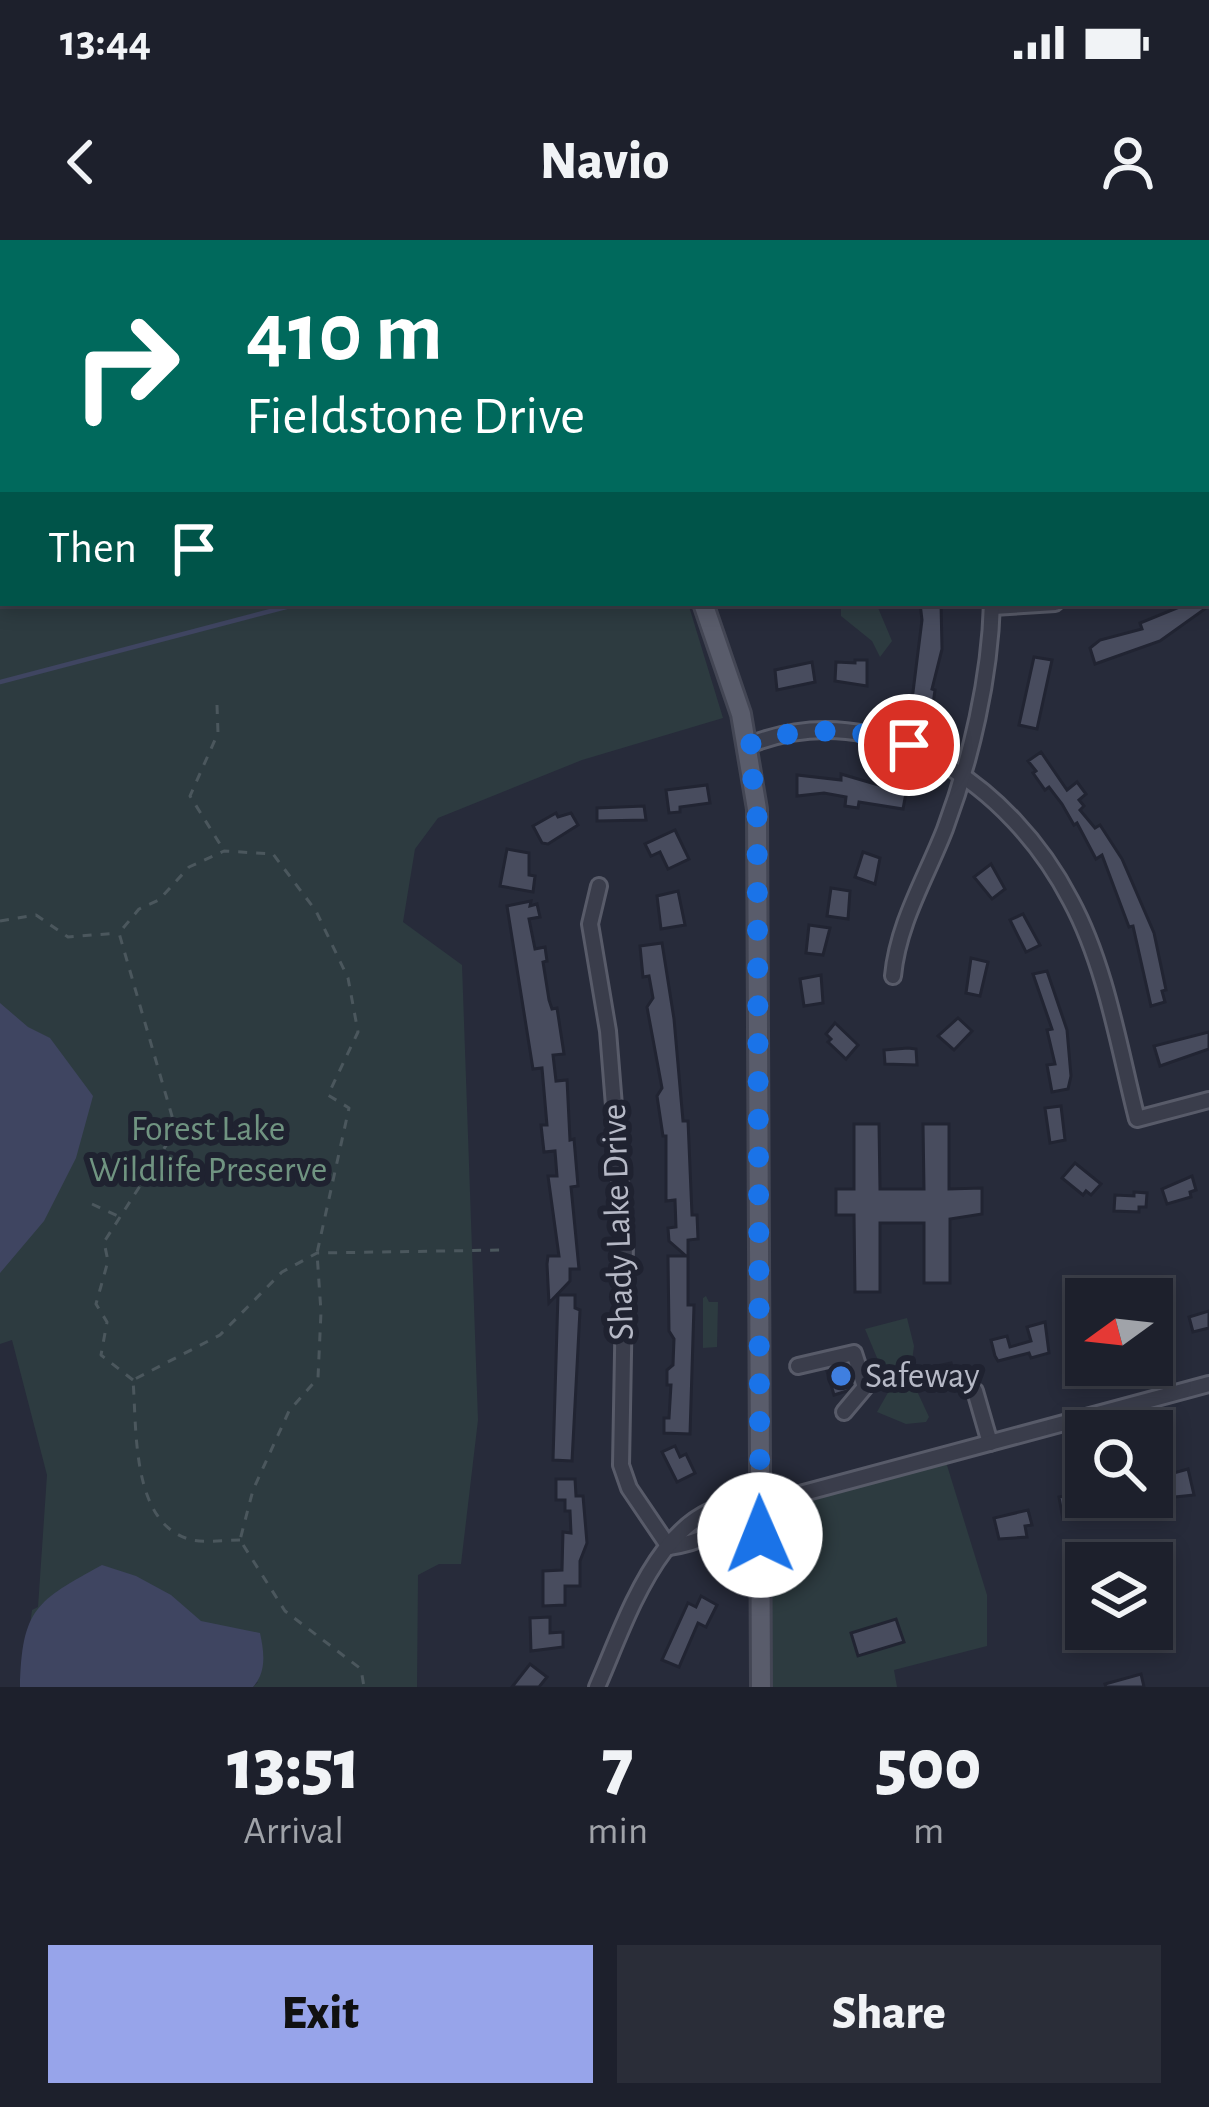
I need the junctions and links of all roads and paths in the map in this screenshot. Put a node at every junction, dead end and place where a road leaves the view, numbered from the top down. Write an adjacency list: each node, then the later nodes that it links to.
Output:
1 (705, 606): 4 (main road)
2 (992, 606): 5 (street)
3 (217, 705): 6 (path)
4 (748, 745): 5 (street); 22 (main road)
5 (962, 775): 10 (street); 11 (street)
6 (224, 851): 9 (path); 15 (path)
7 (599, 886): 24 (street, Shady Lake Drive)
8 (0, 921): 9 (path)
9 (119, 933): 13 (path)
10 (893, 976)
11 (1209, 1100)
12 (92, 1204): 13 (path)
13 (121, 1217): 17 (path)
14 (504, 1250): 15 (path)
15 (317, 1253): 17 (path); 23 (path)
16 (798, 1366): 20 (street)
17 (133, 1380): 23 (path)
18 (1209, 1384): 21 (street)
19 (975, 1391): 21 (street)
20 (844, 1412)
21 (990, 1443): 22 (street)
22 (760, 1505): 24 (street); 27 (main road)
23 (241, 1540): 25 (path)
24 (670, 1547): 26 (street)
25 (364, 1687)
26 (597, 1687)
27 (761, 1687)

